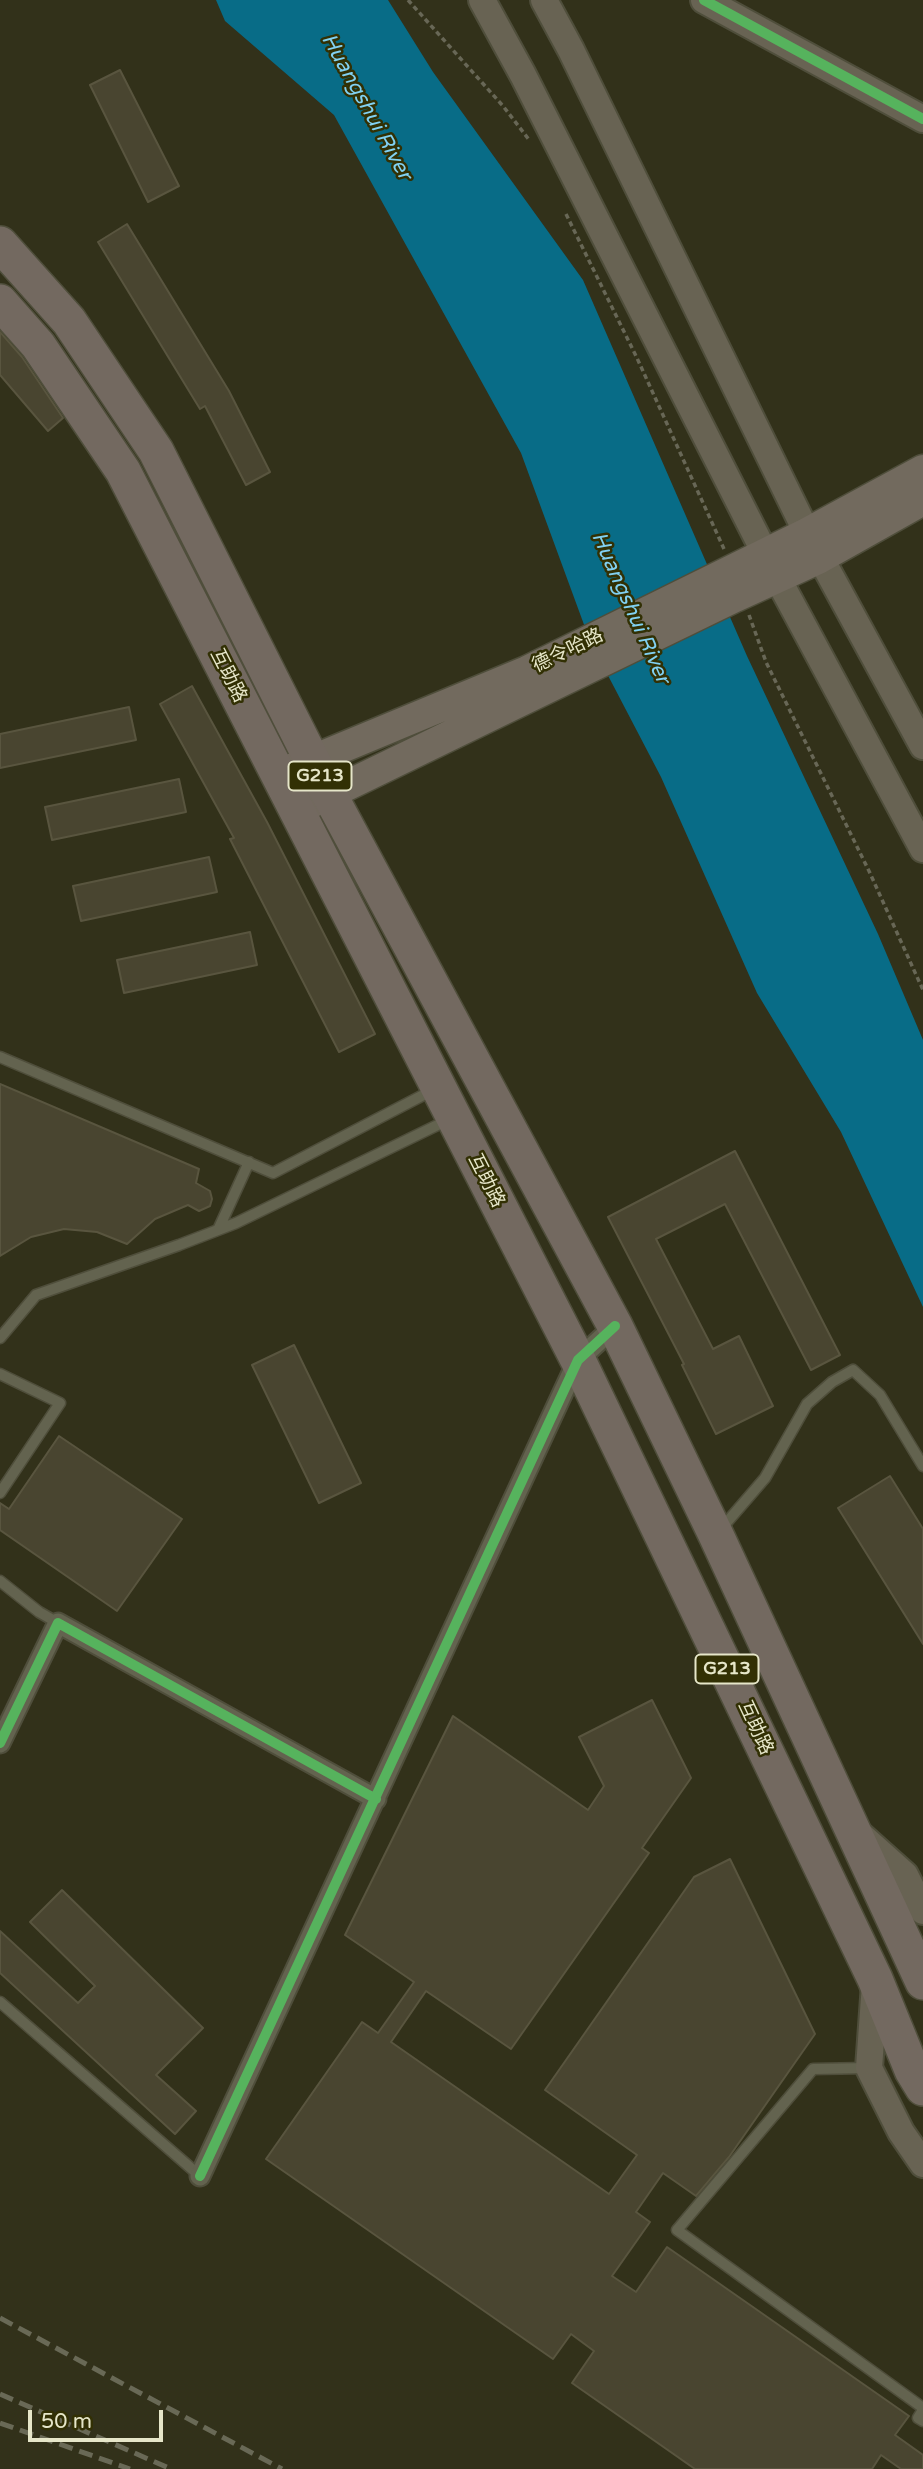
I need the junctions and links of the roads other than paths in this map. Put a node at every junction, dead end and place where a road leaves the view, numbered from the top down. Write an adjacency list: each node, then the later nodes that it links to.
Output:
1 (482, 0): 10 (main road)
2 (544, 0): 9 (main road)
3 (704, 0): 4 (main road)
4 (923, 119)
5 (0, 244): 13 (highway, 互助路 / G213)
6 (0, 302): 14 (highway, 互助路 / G213)
7 (923, 470): 9 (main road, 德令哈路)
8 (923, 500): 9 (main road, 德令哈路)
9 (814, 545): 10 (main road, 德令哈路); 12 (main road)
10 (771, 565): 11 (main road, 德令哈路); 17 (main road)
11 (534, 682): 13 (main road, 德令哈路); 15 (main road, 德令哈路)
12 (923, 746)
13 (312, 759): 14 (main road, 德令哈路); 15 (highway, 互助路 / G213)
14 (279, 775): 16 (highway, 互助路 / G213)
15 (329, 794): 16 (main road, 德令哈路); 22 (highway, 互助路 / G213)
16 (296, 810): 19 (highway, 互助路 / G213)
17 (923, 849)
18 (0, 1057): 20 (lane)
19 (446, 1102): 20 (lane); 21 (lane); 24 (highway, 互助路 / G213)
20 (249, 1162): 21 (lane)
21 (218, 1230): 23 (lane)
22 (615, 1326): 24 (street); 28 (highway, 互助路 / G213)
23 (0, 1338)
24 (578, 1360): 32 (street); 35 (highway, 互助路 / G213)
25 (0, 1374): 27 (lane)
26 (923, 1466): 28 (lane)
27 (0, 1493)
28 (716, 1535): 33 (highway, 互助路 / G213)
29 (0, 1581): 30 (lane)
30 (58, 1623): 31 (street); 32 (street)
31 (0, 1743)
32 (376, 1799): 41 (street)
33 (854, 1830): 34 (main road); 36 (highway, 互助路 / G213)
34 (923, 1911)
35 (875, 1979): 38 (main road); 39 (highway, 互助路 / G213)
36 (923, 1982)
37 (0, 2002): 41 (lane)
38 (869, 2068): 40 (main road); 42 (lane)
39 (923, 2088)
40 (923, 2164)
41 (200, 2176)
42 (923, 2409): 43 (lane)
43 (923, 2421)

